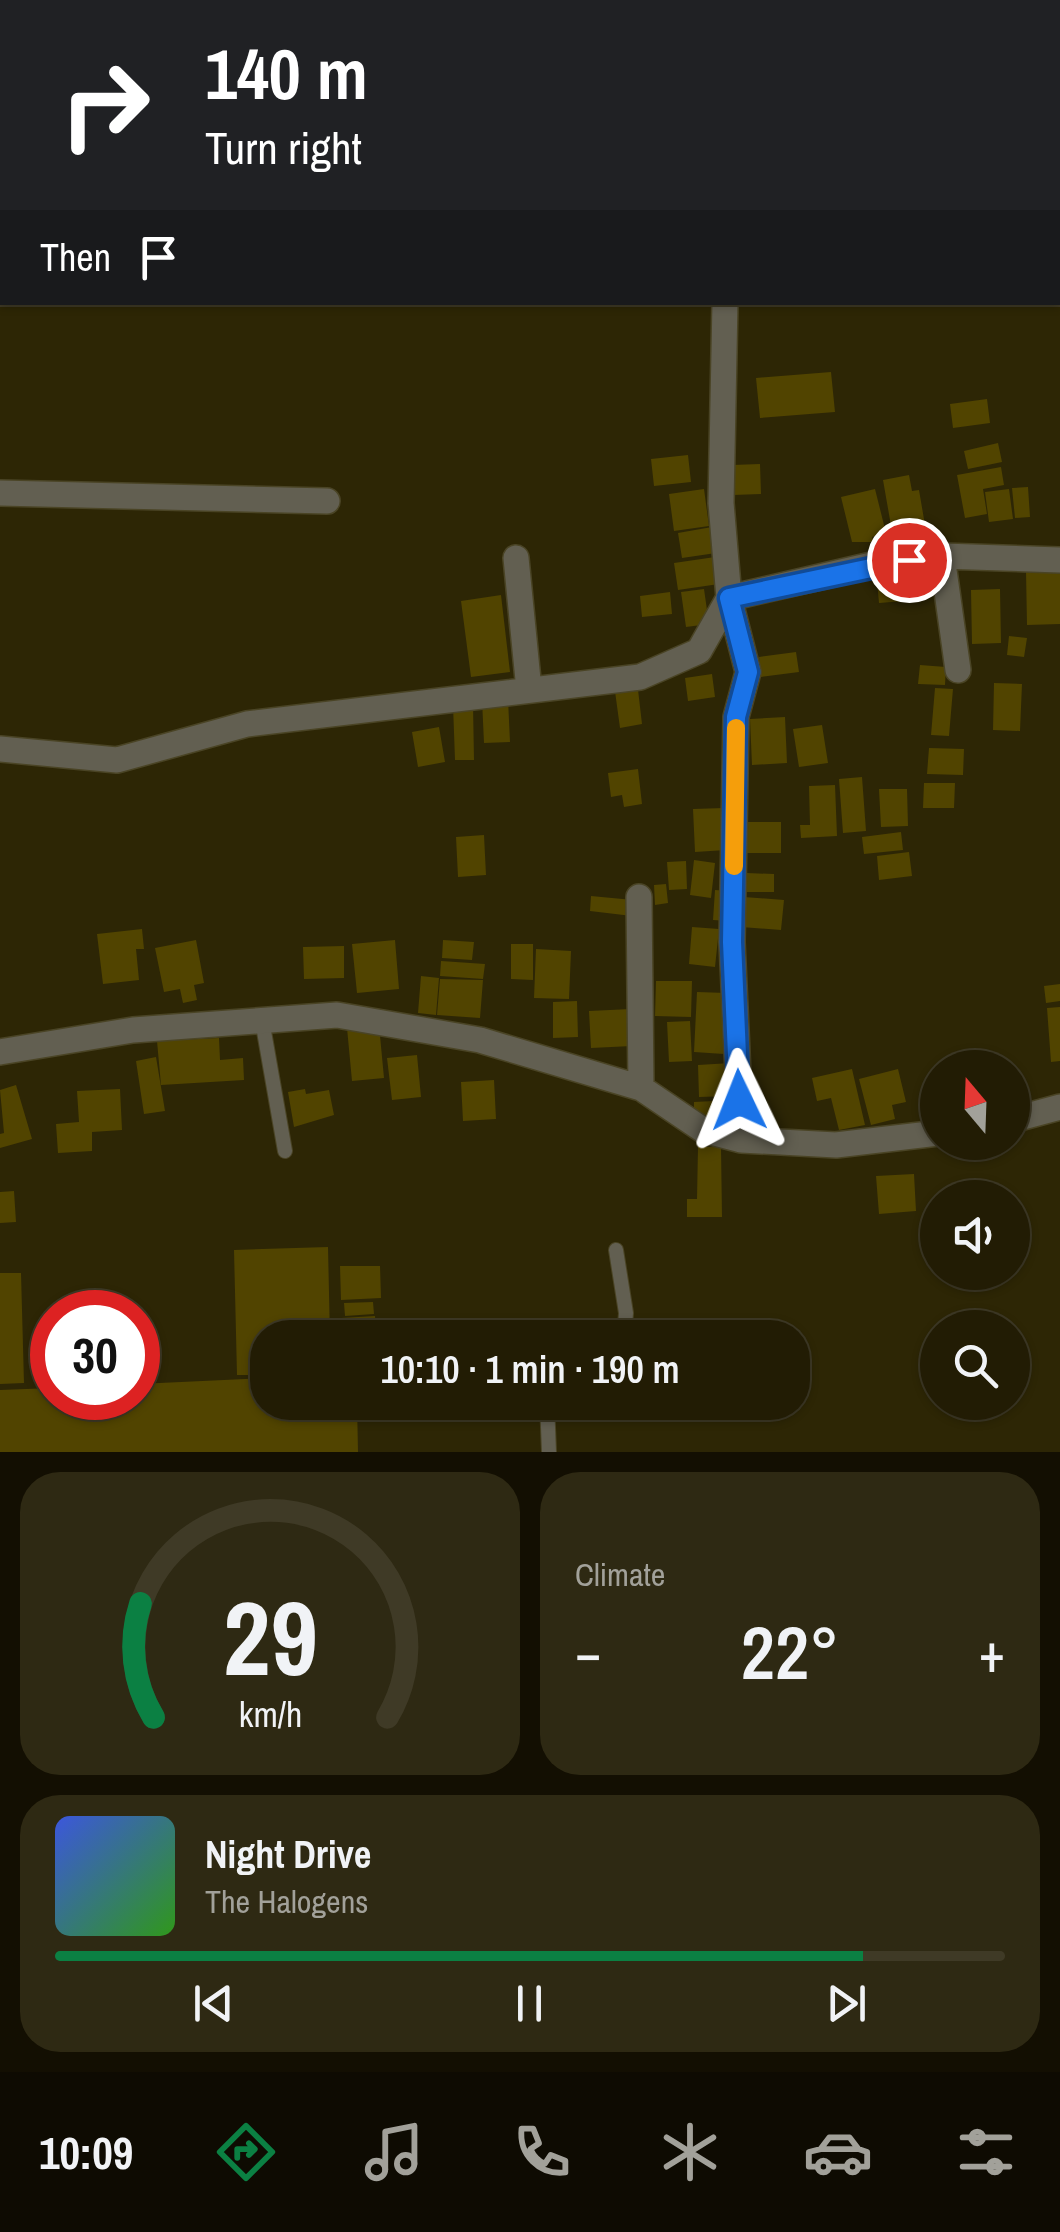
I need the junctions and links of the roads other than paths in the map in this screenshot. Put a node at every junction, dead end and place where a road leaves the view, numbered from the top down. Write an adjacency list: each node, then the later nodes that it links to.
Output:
1 (725, 305): 7 (street)
2 (0, 493): 3 (street)
3 (327, 501)
4 (942, 556): 6 (street); 7 (street); 8 (street)
5 (516, 558): 9 (street)
6 (1060, 560)
7 (729, 598): 9 (street); 18 (street)
8 (958, 670)
9 (529, 690): 10 (street)
10 (0, 749)
11 (640, 896): 14 (street)
12 (262, 1020): 13 (street); 14 (street); 19 (lane)
13 (0, 1052)
14 (641, 1088): 18 (street)
15 (1060, 1107): 16 (street)
16 (1030, 1115)
17 (920, 1135): 18 (street)
18 (741, 1140)
19 (284, 1151)
20 (616, 1250): 21 (lane)
21 (625, 1320)
22 (548, 1420): 23 (lane)
23 (549, 1452)

